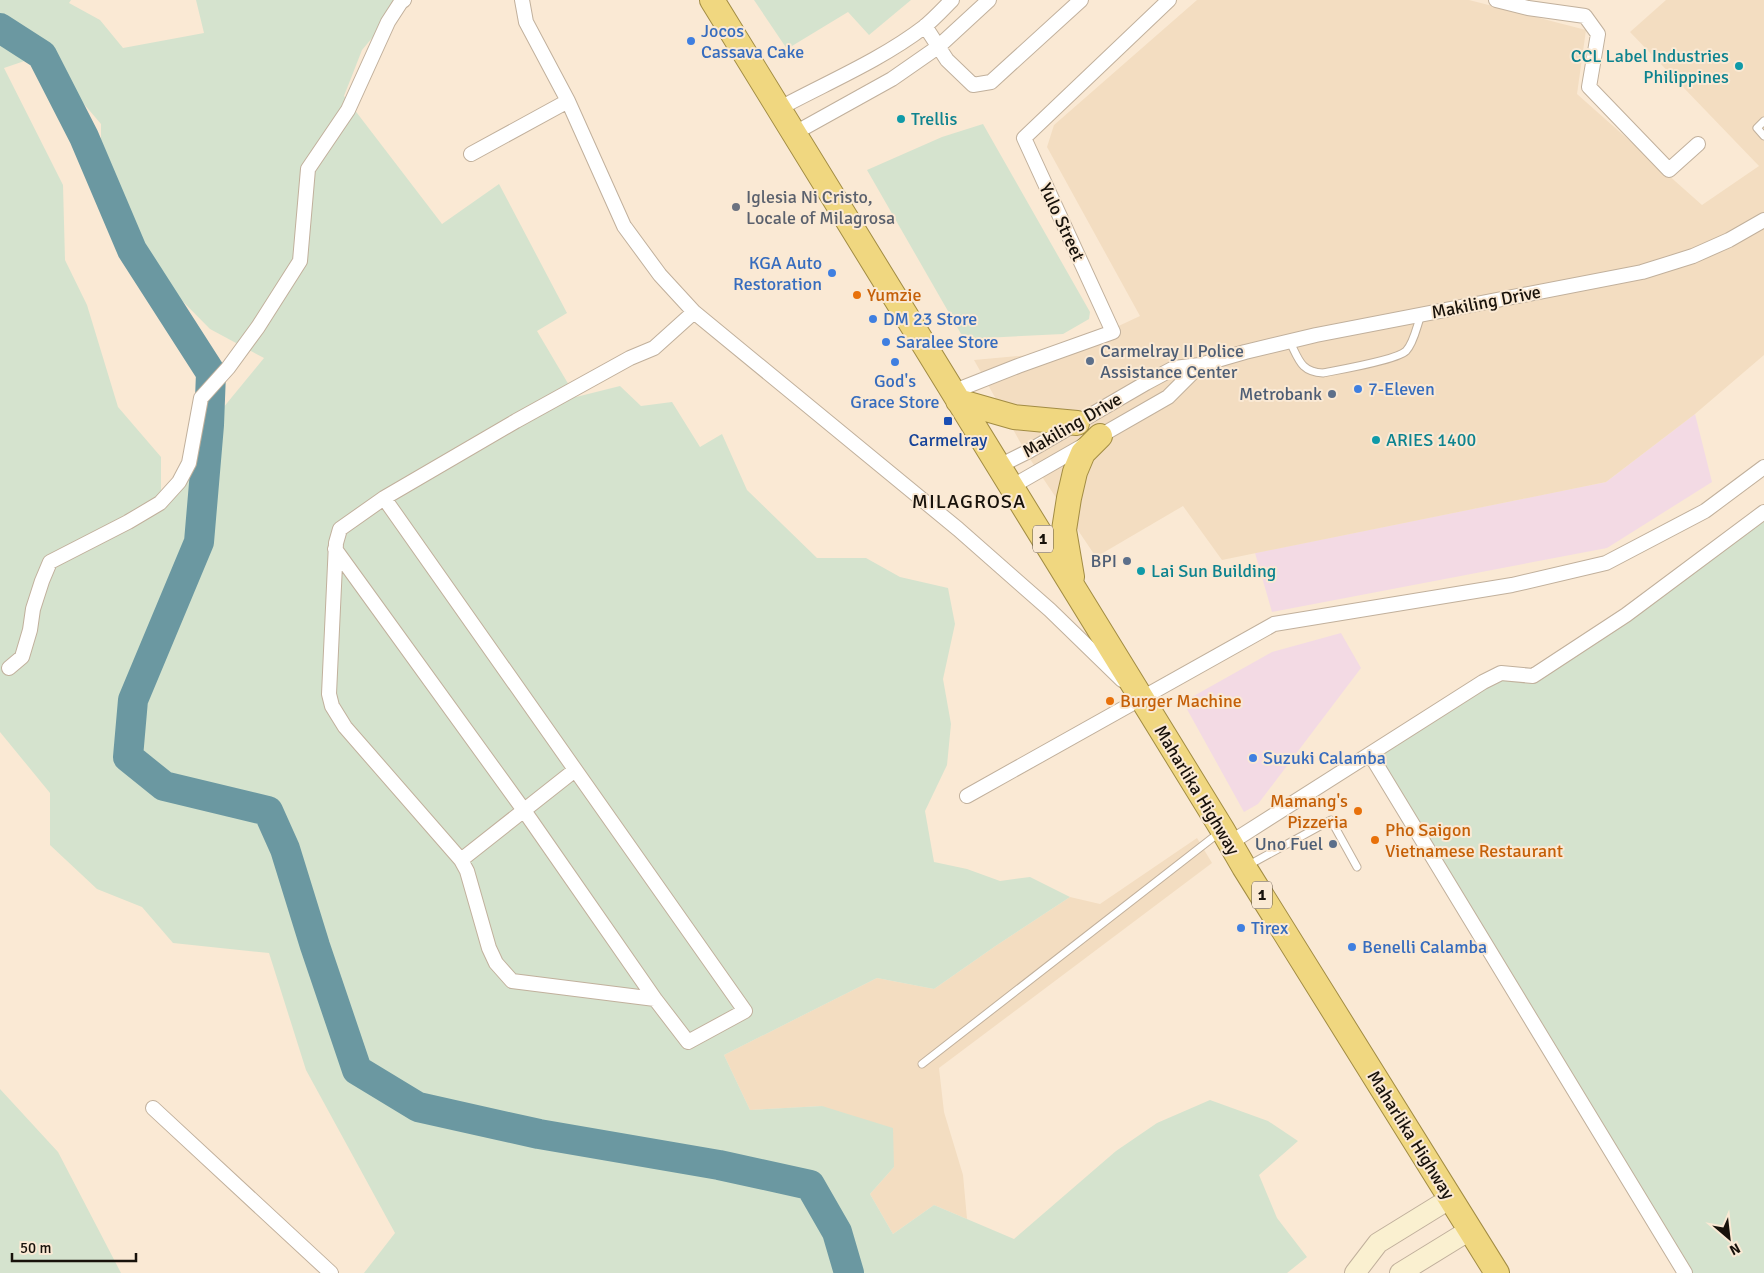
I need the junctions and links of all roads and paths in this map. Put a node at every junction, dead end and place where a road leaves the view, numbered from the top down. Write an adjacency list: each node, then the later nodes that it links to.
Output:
1 (404, 0): 34 (street)
2 (522, 0): 12 (street)
3 (712, 0): 13 (highway, Maharlika Highway / 1)
4 (952, 0): 10 (street)
5 (989, 0): 11 (street)
6 (1082, 0): 11 (street)
7 (1169, 0): 24 (street, Yulo Street)
8 (1496, 0): 9 (street)
9 (1532, 4): 17 (street)
10 (925, 26): 11 (street); 13 (street)
11 (938, 46): 15 (street)
12 (568, 100): 18 (street); 20 (street)
13 (778, 109): 15 (highway, Maharlika Highway / 1)
14 (1764, 121): 16 (lane)
15 (793, 134): 24 (highway, Maharlika Highway / 1)
16 (1764, 136)
17 (1698, 144)
18 (471, 154)
19 (1764, 220): 21 (street, Makiling Drive)
20 (694, 312): 30 (street); 35 (street)
21 (1421, 315): 22 (street, Makiling Drive); 22 (lane)
22 (1290, 342): 23 (street, Makiling Drive)
23 (1200, 365): 25 (street, Makiling Drive); 26 (street, Makiling Drive)
24 (955, 397): 25 (highway); 27 (highway, Maharlika Highway / 1)
25 (1077, 423): 27 (street, Makiling Drive)
26 (1100, 436): 29 (street, Makiling Drive); 33 (highway)
27 (999, 466): 29 (highway, Maharlika Highway / 1)
28 (1764, 466): 35 (street)
29 (1011, 487): 33 (highway, Maharlika Highway / 1)
30 (384, 498): 32 (street); 37 (street)
31 (1764, 512): 36 (street)
32 (335, 549): 39 (street); 41 (street)
33 (1074, 591): 35 (highway, Maharlika Highway / 1)
34 (9, 668)
35 (1142, 700): 38 (street); 40 (highway, Maharlika Highway / 1)
36 (1370, 754): 40 (street); 53 (street)
37 (575, 770): 39 (street); 44 (street)
38 (967, 796)
39 (523, 809): 41 (street); 44 (street)
40 (1226, 836): 43 (highway, Maharlika Highway / 1); 45 (lane)
41 (461, 860): 44 (street)
42 (1357, 867): 43 (lane)
43 (1244, 868): 47 (highway, Maharlika Highway / 1)
44 (655, 999)
45 (922, 1064)
46 (153, 1108): 49 (street)
47 (1450, 1198): 48 (highway, Maharlika Highway / 1); 50 (main road)
48 (1470, 1230): 51 (main road); 52 (highway, Maharlika Highway / 1)
49 (332, 1273)
50 (1355, 1273)
51 (1400, 1273)
52 (1496, 1273)
53 (1685, 1273)

